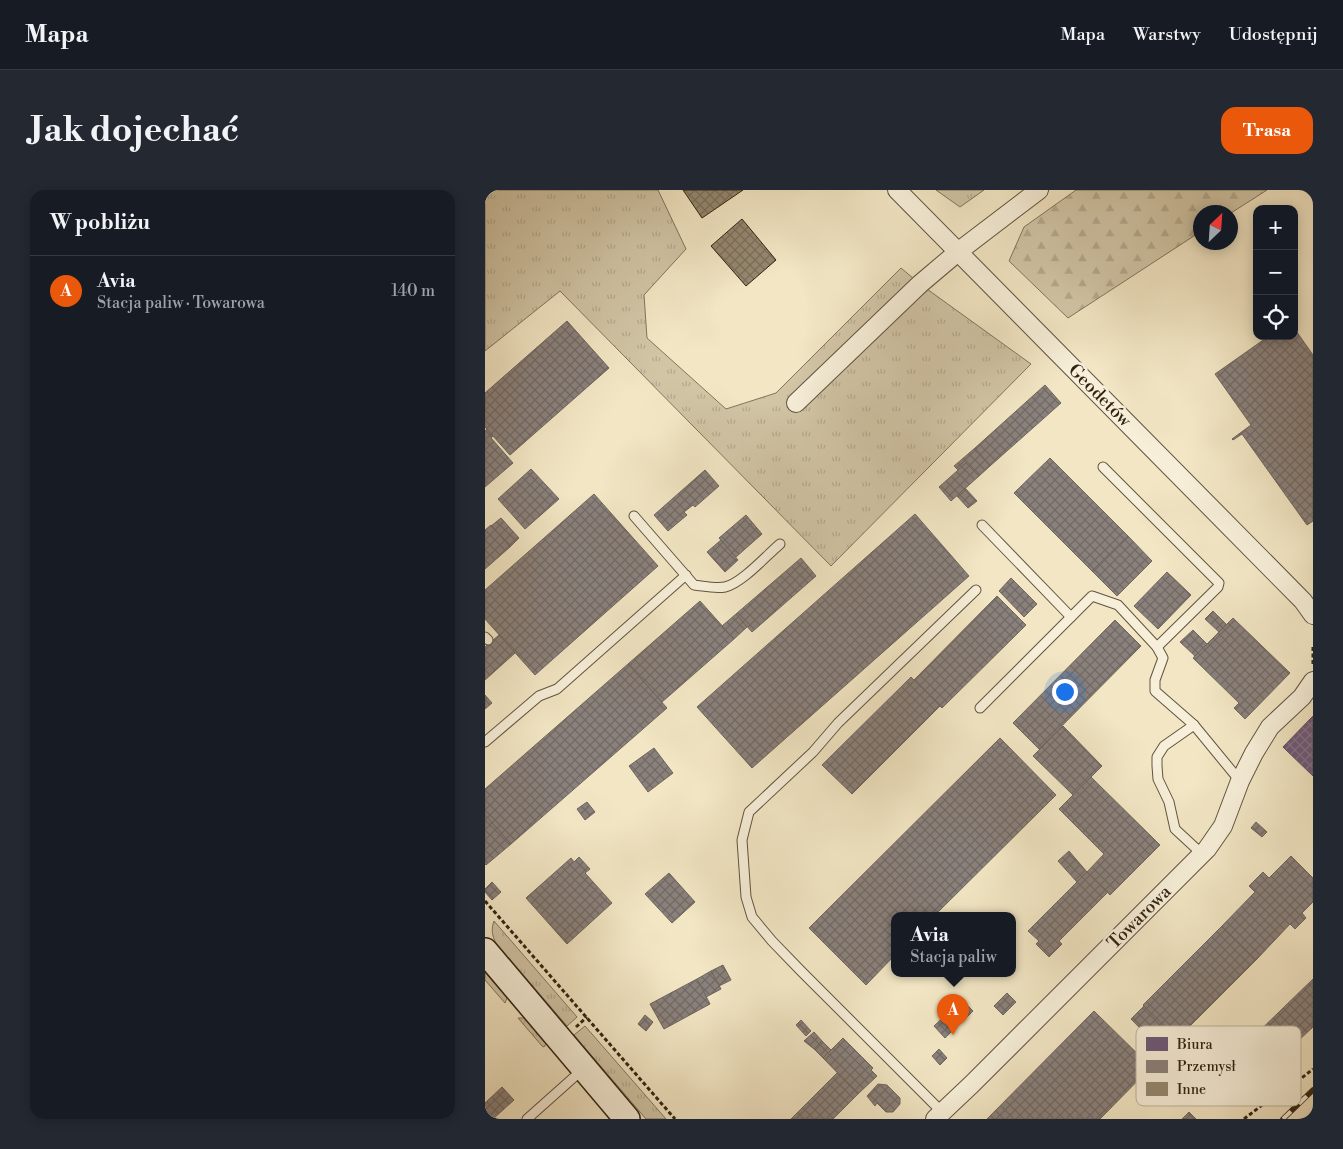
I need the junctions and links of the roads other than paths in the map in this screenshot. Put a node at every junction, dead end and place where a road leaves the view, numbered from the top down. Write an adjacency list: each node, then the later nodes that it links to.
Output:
1 (897, 190): 3 (street, Geodetów)
2 (1039, 190): 3 (street)
3 (959, 251): 4 (street); 11 (street, Geodetów)
4 (796, 403)
5 (1103, 467): 13 (lane)
6 (634, 516): 9 (lane)
7 (982, 525): 12 (lane)
8 (780, 544): 9 (lane)
9 (686, 575): 18 (lane)
10 (976, 590): 23 (lane, Towarowa)
11 (1310, 607)
12 (1071, 617): 13 (lane); 16 (lane)
13 (1157, 647): 17 (lane)
14 (1313, 681): 15 (street, Towarowa)
15 (1307, 696): 19 (street, Towarowa)
16 (980, 708)
17 (1193, 725): 19 (lane); 20 (lane)
18 (485, 742)
19 (1240, 781): 20 (street, Towarowa)
20 (1202, 854): 23 (street, Towarowa)
21 (485, 951): 22 (street)
22 (584, 1068): 24 (lane); 25 (street)
23 (939, 1116)
24 (527, 1119)
25 (627, 1119)

